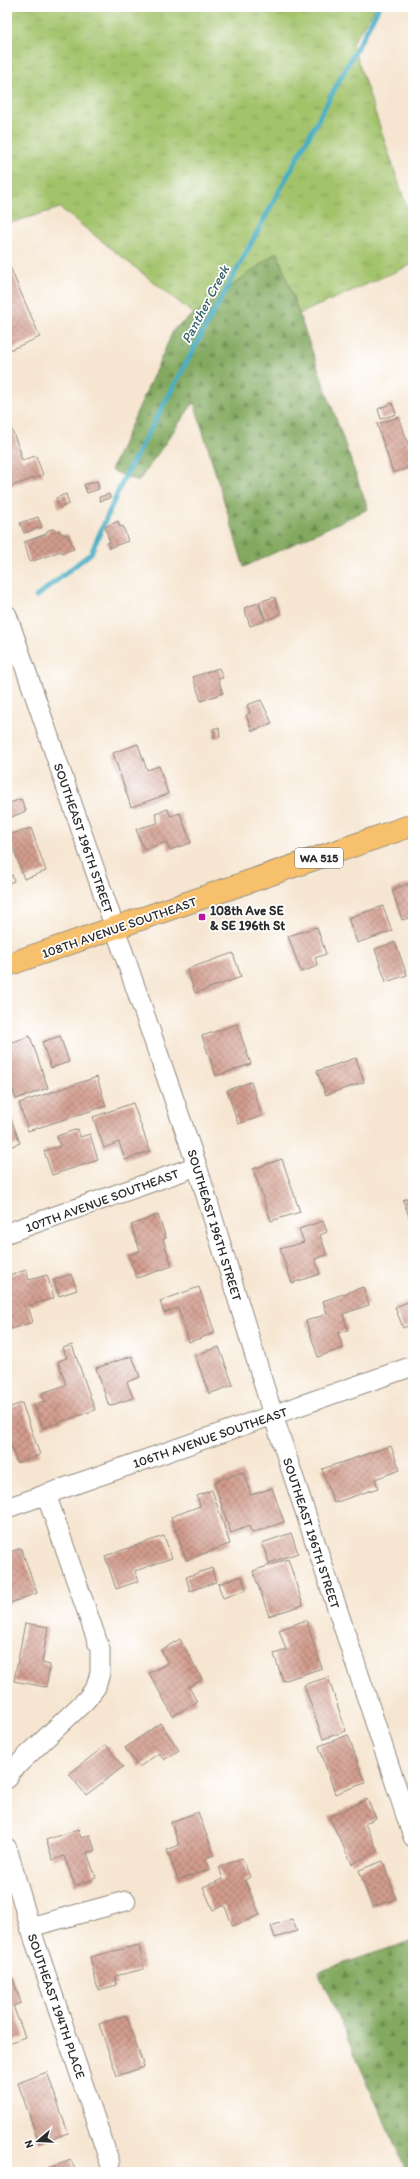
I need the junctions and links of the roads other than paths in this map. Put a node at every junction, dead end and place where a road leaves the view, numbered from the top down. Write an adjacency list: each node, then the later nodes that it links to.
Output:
1 (7, 615): 3 (street, SOUTHEAST 196TH STREET)
2 (413, 825): 3 (main road, 108TH AVENUE SOUTHEAST / WA 515)
3 (115, 929): 4 (main road, 108TH AVENUE SOUTHEAST / WA 515); 5 (street, SOUTHEAST 196TH STREET)
4 (7, 965)
5 (197, 1166): 6 (street, 107TH AVENUE SOUTHEAST); 8 (street, SOUTHEAST 196TH STREET)
6 (7, 1233)
7 (413, 1366): 8 (street, 106TH AVENUE SOUTHEAST)
8 (273, 1415): 9 (street, 106TH AVENUE SOUTHEAST); 12 (street, SOUTHEAST 196TH STREET)
9 (46, 1494): 10 (street, 106TH AVENUE SOUTHEAST); 11 (street)
10 (7, 1508)
11 (7, 1778)
12 (413, 1837)
13 (7, 1848): 15 (street, SOUTHEAST 194TH PLACE)
14 (126, 1900): 15 (street)
15 (30, 1927): 16 (street, SOUTHEAST 194TH PLACE)
16 (110, 2163)

